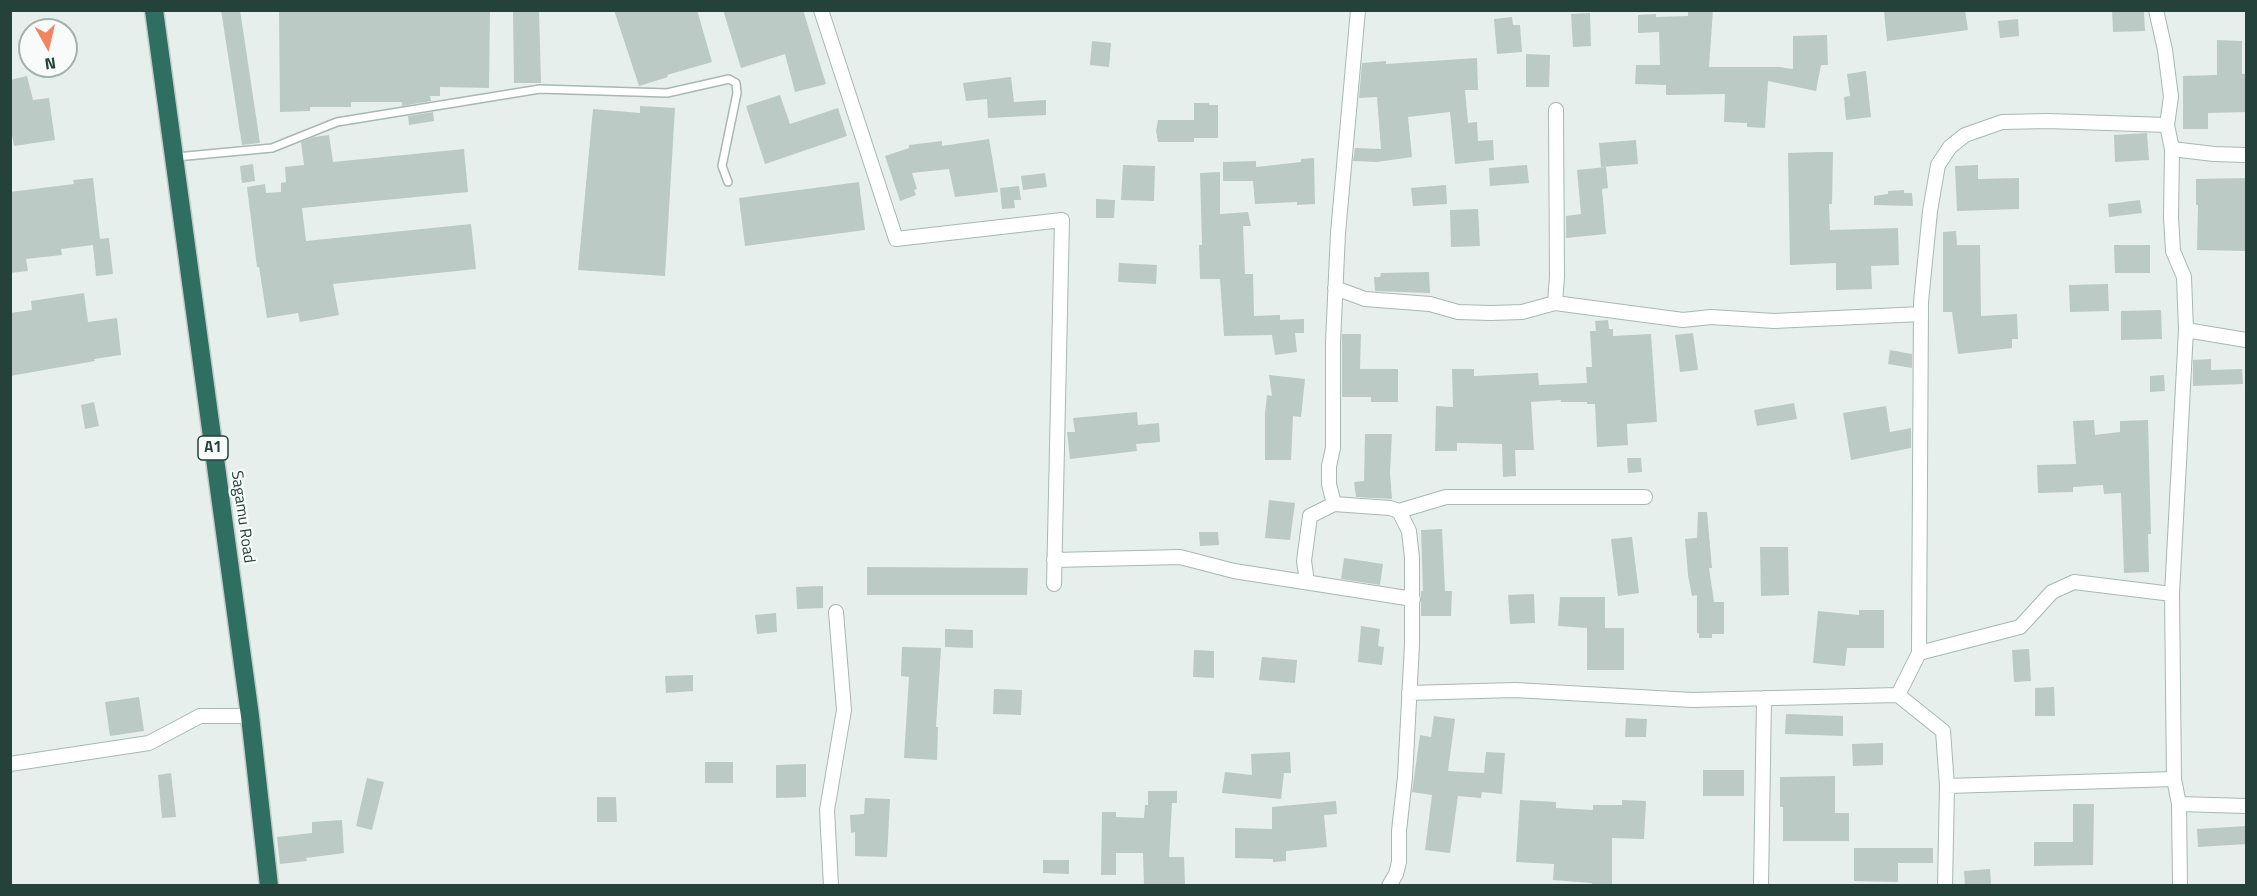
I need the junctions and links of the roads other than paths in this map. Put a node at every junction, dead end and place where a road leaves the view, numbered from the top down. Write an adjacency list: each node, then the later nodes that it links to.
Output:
1 (154, 10): 9 (highway, Sagamu Road / A1)
2 (821, 10): 19 (street)
3 (1358, 10): 11 (street)
4 (2156, 10): 6 (street)
5 (1556, 110): 12 (street)
6 (2167, 125): 7 (street); 13 (street)
7 (2172, 149): 8 (street); 14 (street)
8 (2247, 155)
9 (174, 157): 10 (lane); 29 (highway, Sagamu Road / A1)
10 (728, 182)
11 (1335, 288): 12 (street); 17 (street)
12 (1555, 303): 13 (street)
13 (1921, 314): 25 (street)
14 (2186, 330): 15 (street); 22 (street)
15 (2247, 340)
16 (1645, 497): 18 (street)
17 (1334, 504): 18 (street); 20 (street)
18 (1399, 512): 23 (street)
19 (1054, 560): 20 (street); 21 (street)
20 (1307, 582): 23 (street)
21 (1053, 584)
22 (2172, 594): 25 (street); 31 (street)
23 (1413, 599): 26 (street)
24 (836, 612): 36 (street)
25 (1919, 653): 27 (street)
26 (1409, 693): 28 (street); 37 (street)
27 (1898, 695): 28 (street); 32 (street)
28 (1764, 698): 38 (street)
29 (250, 716): 30 (street); 35 (highway, Sagamu Road / A1)
30 (10, 764)
31 (2174, 779): 32 (street); 33 (street)
32 (1947, 786): 39 (street)
33 (2179, 804): 34 (street); 40 (street)
34 (2247, 806)
35 (269, 885)
36 (831, 885)
37 (1392, 885)
38 (1761, 885)
39 (1945, 885)
40 (2180, 885)

